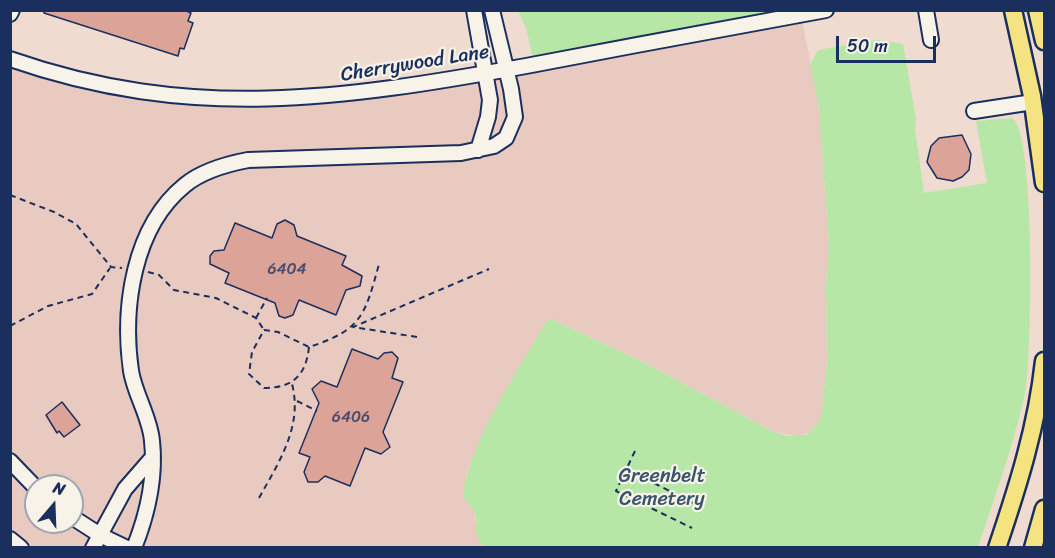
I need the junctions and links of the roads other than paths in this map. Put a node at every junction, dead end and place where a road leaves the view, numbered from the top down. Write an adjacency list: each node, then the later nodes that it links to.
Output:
1 (474, 10): 11 (street)
2 (492, 10): 10 (street)
3 (825, 10): 10 (street, Cherrywood Lane)
4 (926, 10): 7 (street)
5 (1013, 10): 12 (main road)
6 (1037, 10): 8 (main road)
7 (931, 40)
8 (1044, 41)
9 (10, 60): 11 (street, Cherrywood Lane)
10 (505, 69): 11 (street, Cherrywood Lane); 14 (street)
11 (483, 73): 14 (street)
12 (1033, 102): 13 (street); 15 (main road)
13 (975, 111)
14 (478, 150): 17 (street)
15 (1044, 183)
16 (1044, 361): 27 (main road)
17 (152, 458): 23 (street); 26 (street)
18 (10, 461): 19 (street)
19 (24, 476)
20 (1044, 509): 28 (main road)
21 (84, 529): 23 (street)
22 (10, 539): 25 (street)
23 (96, 541): 24 (street)
24 (119, 546)
25 (21, 548)
26 (134, 548)
27 (997, 548)
28 (1033, 548)

